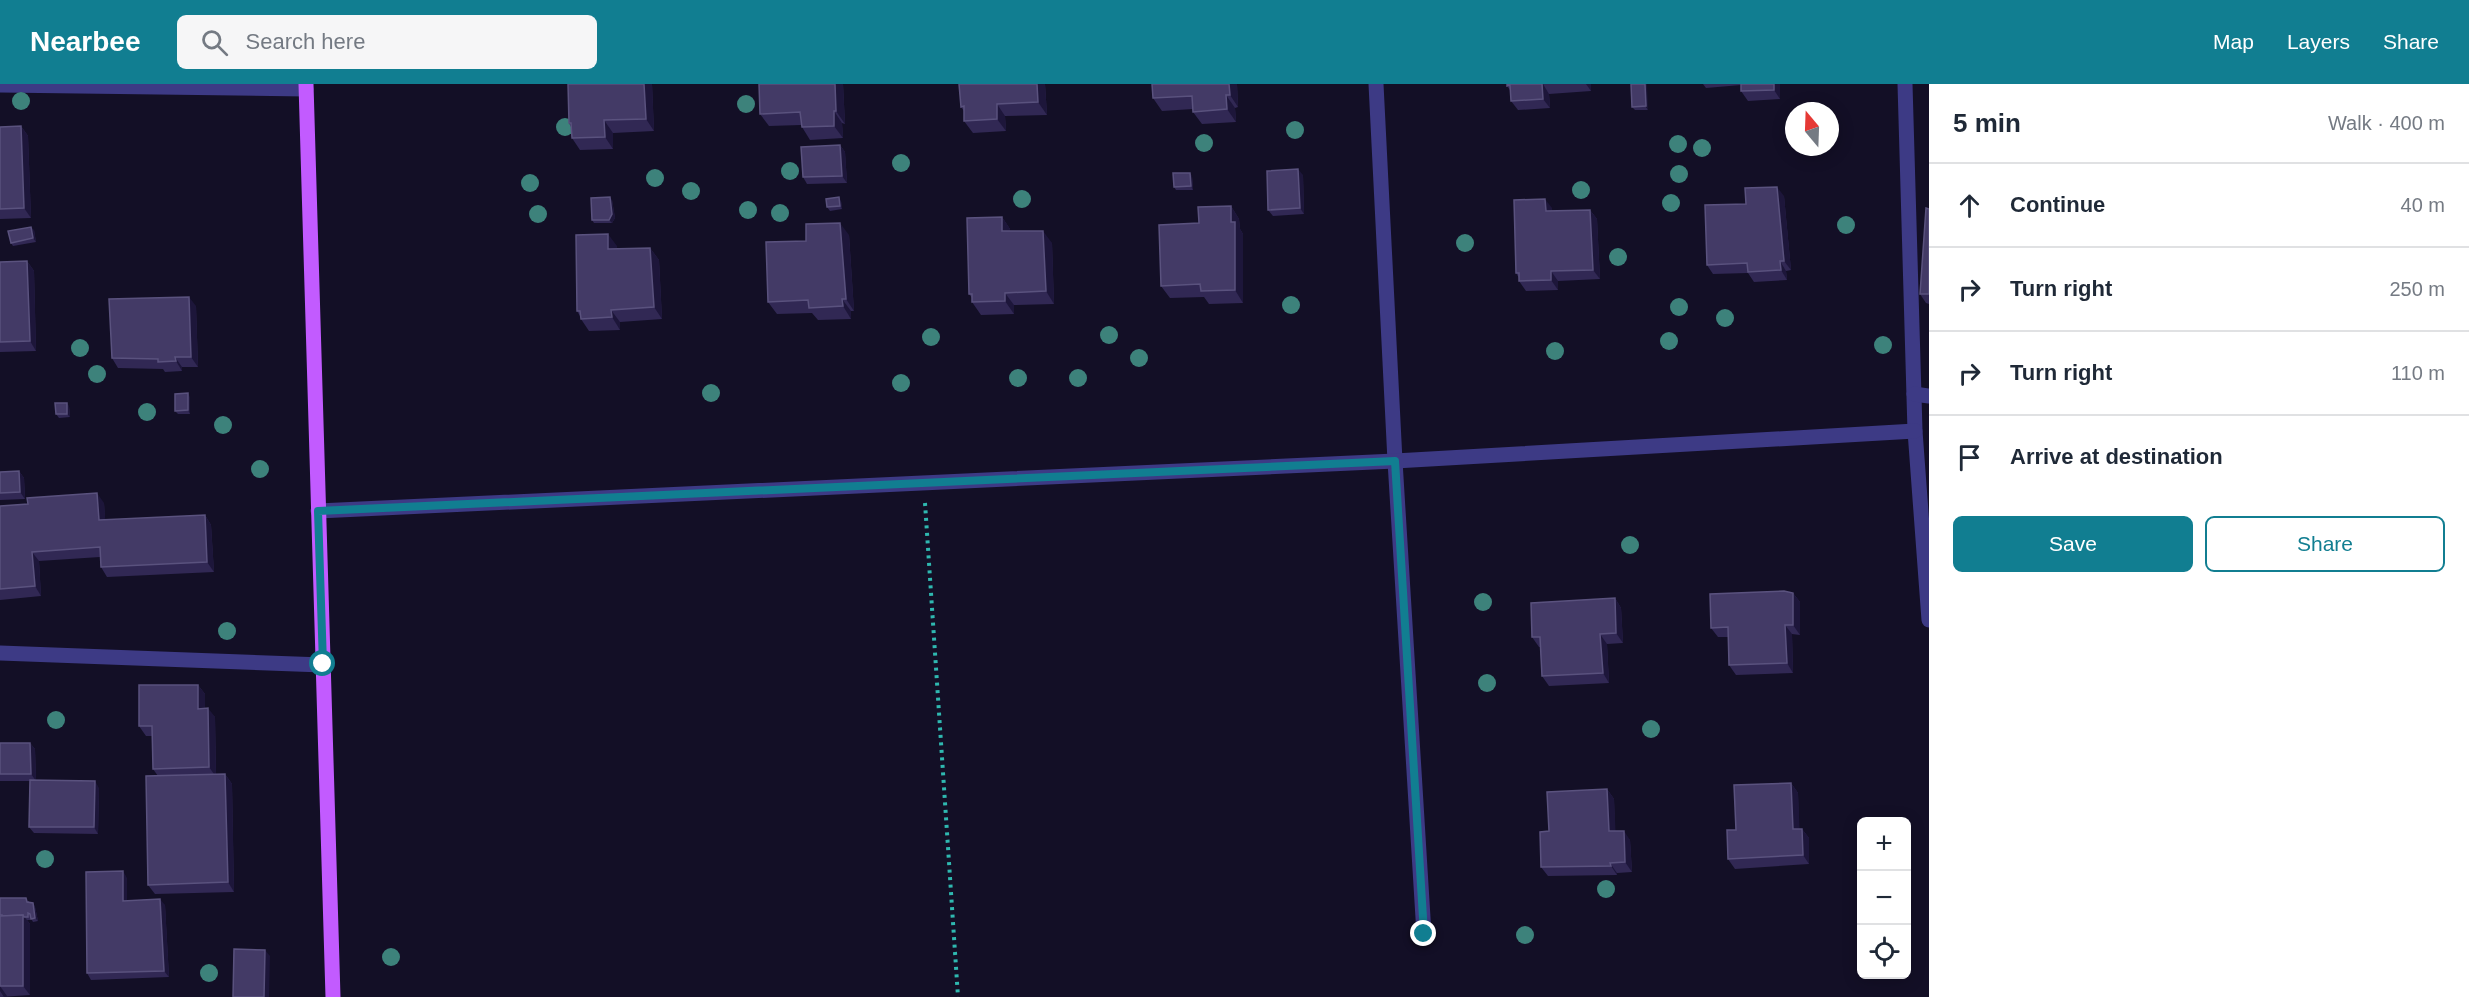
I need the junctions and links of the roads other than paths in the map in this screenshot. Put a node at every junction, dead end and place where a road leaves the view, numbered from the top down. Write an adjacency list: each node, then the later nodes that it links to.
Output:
1 (1376, 84): 7 (street)
2 (1905, 84): 5 (street)
3 (0, 85): 4 (street)
4 (306, 87): 8 (main road)
5 (1921, 395): 6 (street)
6 (1915, 431): 7 (street); 9 (street)
7 (1395, 461): 8 (street); 12 (street)
8 (318, 511): 11 (main road)
9 (1929, 620)
10 (0, 653): 11 (street)
11 (323, 664): 13 (main road)
12 (1424, 934)
13 (333, 997)

